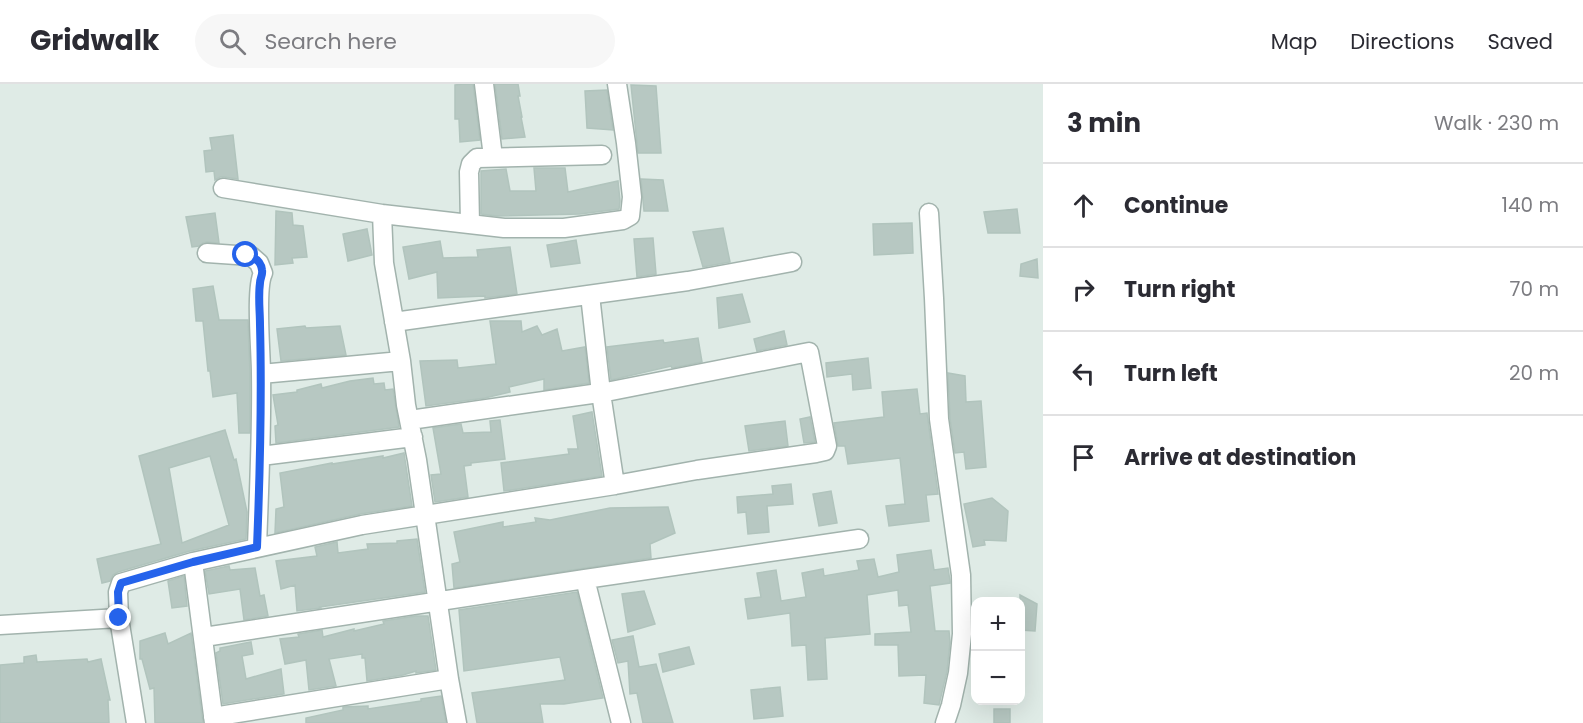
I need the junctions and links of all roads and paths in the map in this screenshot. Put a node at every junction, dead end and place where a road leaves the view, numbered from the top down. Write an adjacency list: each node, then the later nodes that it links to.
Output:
1 (484, 84): 4 (street)
2 (616, 84): 8 (street)
3 (602, 155): 4 (street)
4 (493, 157): 8 (street)
5 (223, 188): 7 (street)
6 (929, 213): 33 (street)
7 (382, 214): 8 (street); 12 (street)
8 (470, 224)
9 (207, 253): 14 (street)
10 (792, 262): 11 (street)
11 (590, 295): 12 (street); 15 (street)
12 (394, 322): 13 (street)
13 (401, 361): 14 (street); 16 (street)
14 (261, 374): 17 (street)
15 (601, 393): 16 (street); 18 (street); 18 (street)
16 (411, 428): 17 (street); 19 (street)
17 (261, 456): 21 (street)
18 (615, 485): 19 (street)
19 (425, 514): 21 (street); 24 (street)
20 (859, 539): 23 (street)
21 (257, 547): 22 (street)
22 (193, 562): 25 (street); 27 (street)
23 (585, 579): 24 (street); 32 (street)
24 (439, 602): 27 (street); 28 (street)
25 (119, 618): 26 (street); 30 (street)
26 (0, 626)
27 (204, 637): 29 (street)
28 (449, 679): 29 (street); 31 (street)
29 (214, 720)
30 (136, 723)
31 (457, 723)
32 (621, 723)
33 (945, 723)

